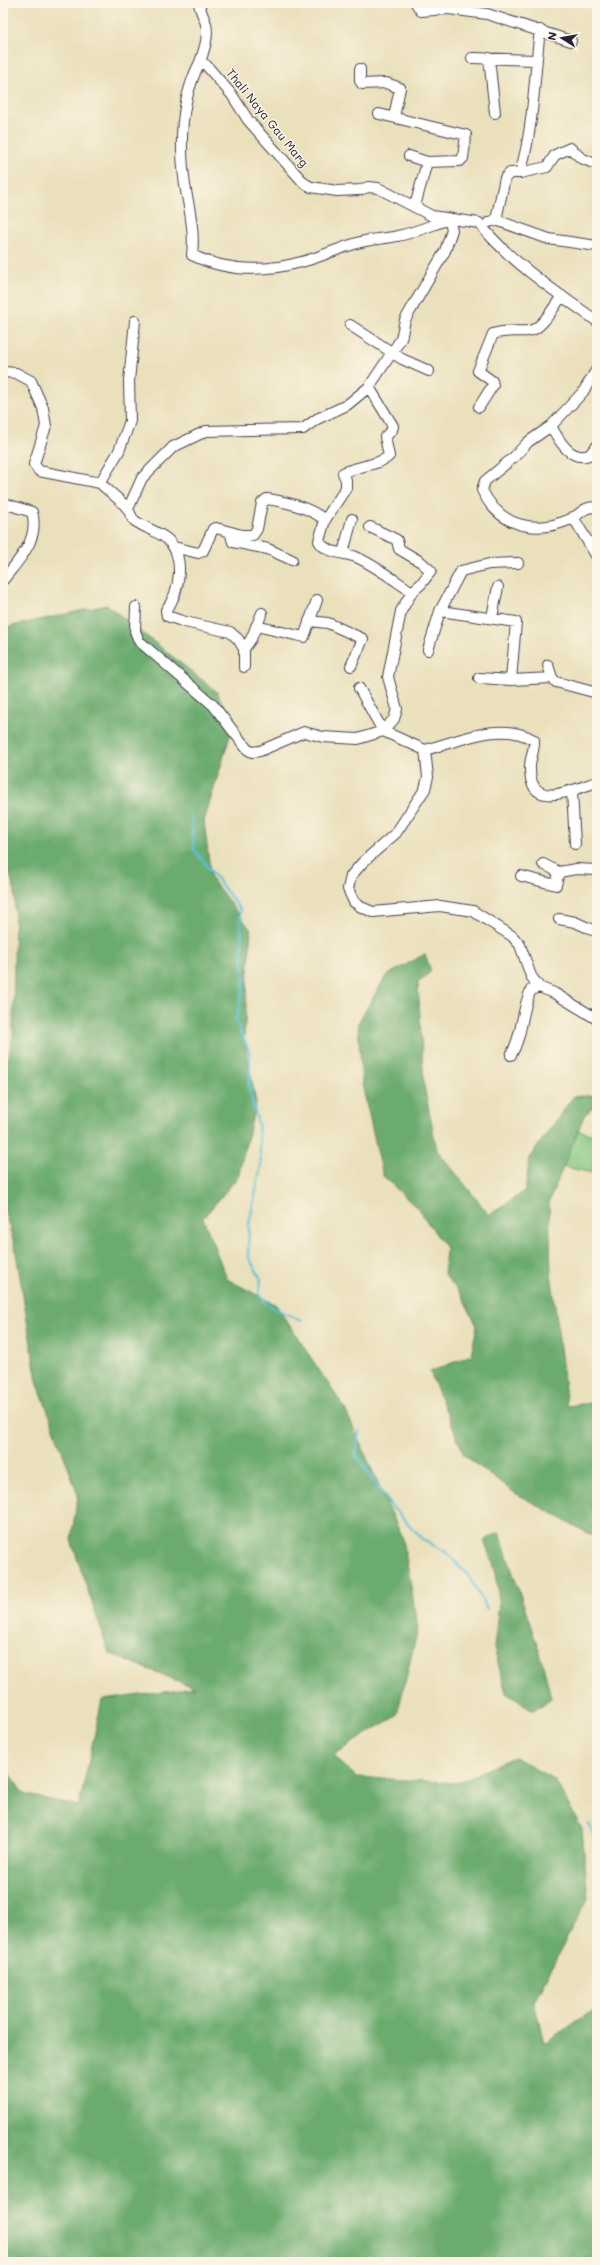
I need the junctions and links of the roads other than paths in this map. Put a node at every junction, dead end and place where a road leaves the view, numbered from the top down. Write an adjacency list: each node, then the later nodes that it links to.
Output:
1 (199, 3): 8 (street)
2 (416, 3): 3 (street)
3 (540, 30): 4 (street); 7 (street)
4 (571, 40)
5 (472, 58): 6 (street)
6 (489, 58): 7 (street); 10 (street)
7 (536, 60): 16 (street)
8 (200, 62): 17 (street, Thali Naya Gau Marg); 18 (street)
9 (360, 69): 12 (street)
10 (495, 113)
11 (378, 114): 12 (street)
12 (394, 117): 14 (street)
13 (408, 156): 14 (street)
14 (427, 162): 17 (street)
15 (593, 163): 16 (street)
16 (520, 173): 19 (street)
17 (415, 206): 18 (street, Thali Naya Gau Marg)
18 (449, 219): 20 (street, Thali Naya Gau Marg); 26 (street)
19 (496, 220): 20 (street, Thali Naya Gau Marg); 21 (street)
20 (479, 223): 22 (street)
21 (597, 246)
22 (562, 296): 24 (street); 31 (street)
23 (135, 320): 34 (street)
24 (597, 321)
25 (350, 325): 26 (street)
26 (392, 353): 28 (street); 30 (street)
27 (597, 369): 32 (street)
28 (429, 371)
29 (3, 372): 34 (street)
30 (369, 387): 36 (street); 40 (street)
31 (479, 407)
32 (551, 426): 33 (street); 38 (street)
33 (597, 446)
34 (100, 483): 36 (street)
35 (3, 502): 48 (street)
36 (128, 508): 43 (street)
37 (597, 508): 38 (street)
38 (573, 517): 45 (street)
39 (352, 519): 44 (street)
40 (325, 520): 42 (street); 44 (street)
41 (370, 528): 50 (street)
42 (230, 532): 43 (street); 46 (street)
43 (174, 547): 58 (street)
44 (343, 553): 50 (street)
45 (597, 557)
46 (292, 560)
47 (518, 563): 53 (street)
48 (3, 580)
49 (498, 587): 55 (street)
50 (412, 592): 68 (street)
51 (316, 600): 56 (street)
52 (136, 607): 68 (street)
53 (440, 611): 55 (street); 59 (street)
54 (262, 613): 57 (street)
55 (492, 618): 65 (street)
56 (309, 621): 57 (street); 61 (street)
57 (256, 626): 58 (street)
58 (244, 649): 62 (street)
59 (428, 650)
60 (548, 665): 64 (street)
61 (351, 666)
62 (244, 667)
63 (479, 678): 65 (street)
64 (552, 678): 65 (street); 67 (street)
65 (511, 680)
66 (359, 688): 68 (street)
67 (597, 693)
68 (383, 731): 69 (street)
69 (425, 750): 71 (street); 79 (street)
70 (597, 782): 71 (street)
71 (572, 791): 72 (street)
72 (576, 844)
73 (543, 864): 75 (street)
74 (597, 870): 75 (street)
75 (559, 872): 76 (street)
76 (521, 876)
77 (558, 920): 78 (street)
78 (591, 929)
79 (539, 987): 80 (street); 81 (street)
80 (597, 1019)
81 (511, 1055)

